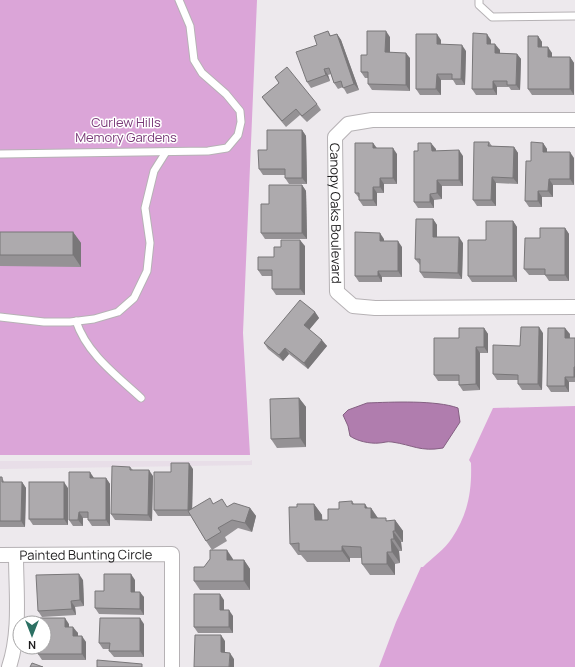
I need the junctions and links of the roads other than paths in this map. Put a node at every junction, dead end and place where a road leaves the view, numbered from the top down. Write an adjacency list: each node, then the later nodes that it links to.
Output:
1 (179, 0): 5 (lane)
2 (479, 0): 3 (lane)
3 (575, 16)
4 (575, 120): 7 (street, Canopy Oaks Boulevard)
5 (166, 152): 6 (lane); 9 (lane)
6 (0, 154)
7 (575, 307)
8 (0, 317): 9 (lane)
9 (76, 321): 10 (lane)
10 (141, 398)
11 (0, 555): 12 (street, Painted Bunting Circle)
12 (16, 555): 13 (street); 14 (street, Painted Bunting Circle)
13 (9, 667)
14 (172, 667)

